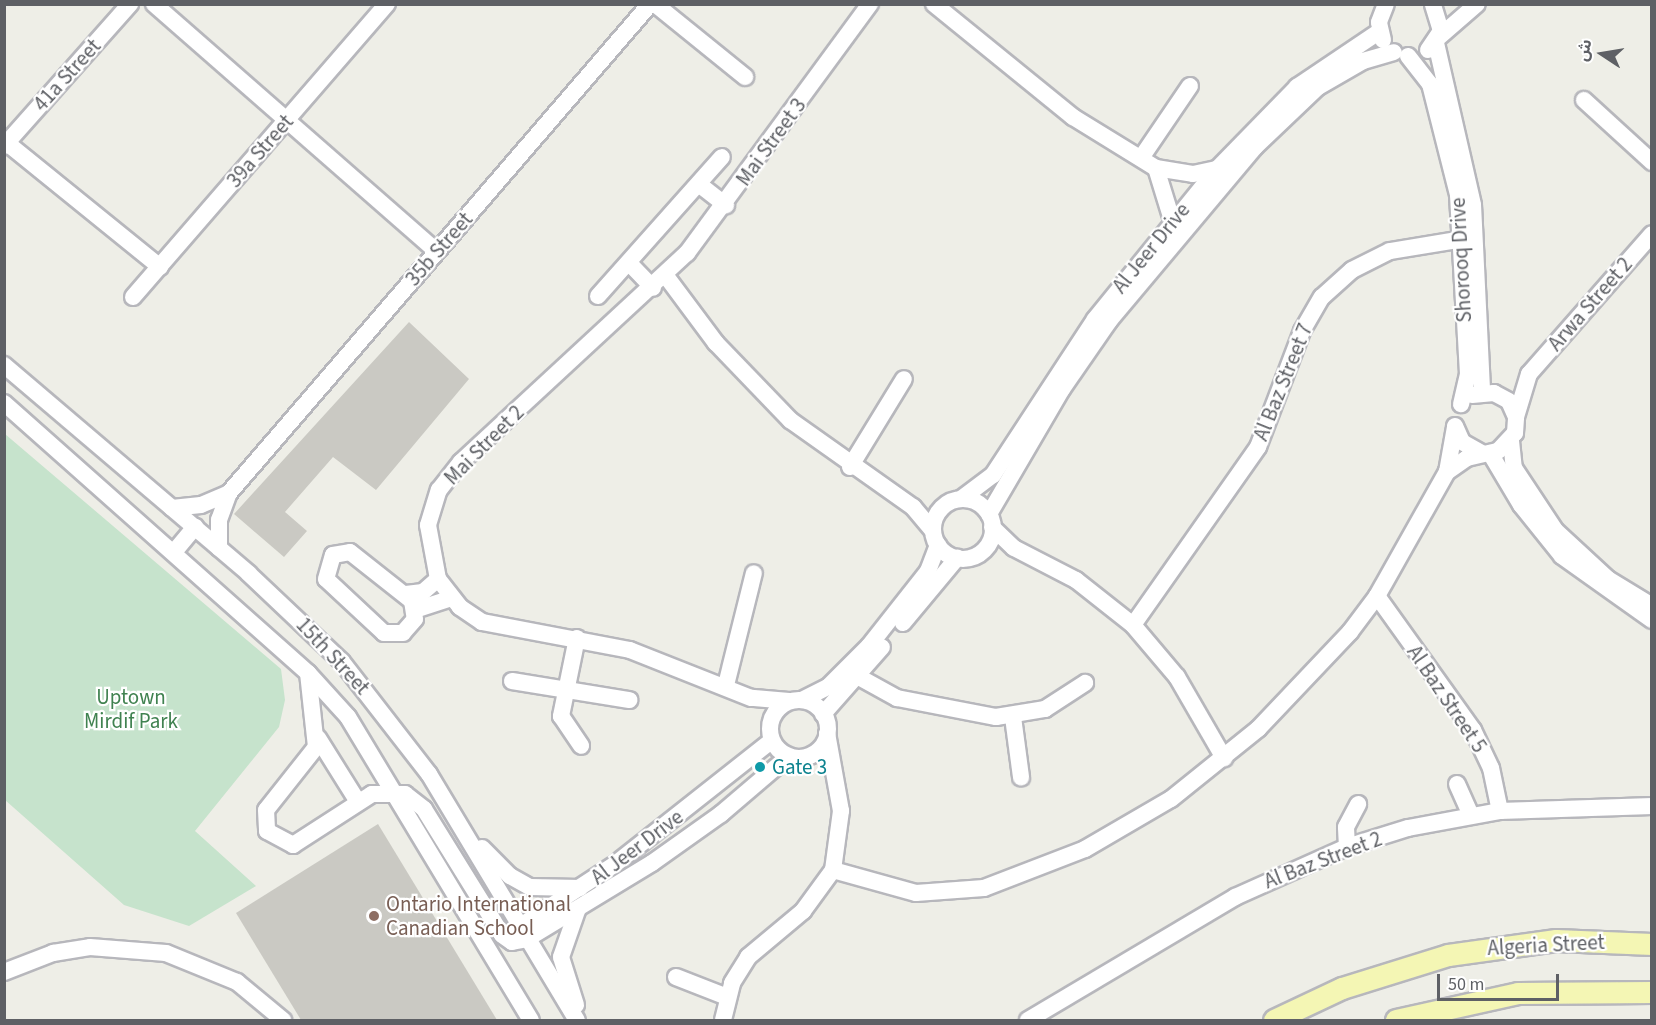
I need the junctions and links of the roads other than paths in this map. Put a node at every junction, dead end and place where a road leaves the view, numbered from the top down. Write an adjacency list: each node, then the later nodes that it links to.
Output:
1 (130, 4): 18 (street, 41a Street)
2 (154, 4): 17 (street)
3 (387, 4): 17 (street, 39a Street)
4 (650, 4): 29 (street, 35b Street)
5 (655, 4): 14 (street)
6 (870, 4): 25 (street, Mai Street 3)
7 (934, 4): 20 (street)
8 (1386, 4): 11 (street)
9 (1433, 4): 12 (street, Shorooq Drive)
10 (1477, 4): 12 (street)
11 (1380, 32): 13 (street, Shorooq Drive); 23 (street, Al Jeer Drive)
12 (1437, 40): 13 (street, Al Jeer Drive); 39 (street, Shorooq Drive)
13 (1401, 54): 28 (street, Shorooq Drive); 52 (street, Al Jeer Drive)
14 (745, 77)
15 (1190, 86): 20 (street)
16 (1584, 100): 21 (street)
17 (287, 121): 29 (street); 31 (street, 39a Street)
18 (6, 145): 31 (street)
19 (722, 157): 24 (street)
20 (1141, 158): 22 (street)
21 (1652, 162)
22 (1156, 168): 23 (street); 26 (street)
23 (1216, 169): 26 (street, Al Jeer Drive)
24 (700, 185): 25 (street); 30 (street)
25 (726, 205): 32 (street, Mai Street 3)
26 (1172, 220): 50 (street, Al Jeer Drive)
27 (1652, 234): 37 (street, Arwa Street 2)
28 (1463, 239): 41 (street, Shorooq Drive); 68 (street, Al Baz Street 7)
29 (436, 251): 48 (street, 35b Street)
30 (630, 264): 33 (street); 34 (street)
31 (160, 267): 35 (street, 39a Street)
32 (666, 276): 33 (street, Mai Street 2); 46 (street)
33 (653, 288): 61 (street, Mai Street 2)
34 (598, 296)
35 (133, 297)
36 (4, 365): 51 (street, 15th Street)
37 (1529, 374): 39 (street, Arwa Street 2); 42 (street, Arwa Street 2)
38 (904, 379): 46 (street)
39 (1484, 392): 41 (street); 42 (street)
40 (4, 404): 56 (street, 15th Street)
41 (1461, 404): 43 (street)
42 (1516, 417): 44 (street)
43 (1455, 427): 45 (street); 47 (street)
44 (1511, 441): 45 (street); 65 (street)
45 (1486, 453): 47 (street); 67 (street)
46 (850, 467): 49 (street)
47 (1447, 472): 63 (street)
48 (228, 493): 51 (street, 35b Street); 55 (street, 35b Street)
49 (904, 501): 50 (street); 54 (street)
50 (954, 501): 52 (street); 54 (street)
51 (172, 508): 53 (street, 15th Street)
52 (990, 520): 57 (street); 58 (street)
53 (195, 527): 55 (street, 15th Street); 56 (street)
54 (935, 538): 59 (street); 78 (street)
55 (219, 548): 98 (street, 15th Street)
56 (174, 552): 70 (street, 15th Street)
57 (1023, 552): 58 (street); 68 (street)
58 (979, 554): 59 (street)
59 (957, 558): 71 (street)
60 (754, 573): 74 (street)
61 (438, 579): 62 (street); 64 (street, Mai Street 2)
62 (406, 594): 66 (street); 66 (street)
63 (1377, 596): 86 (street); 96 (street, Al Baz Street 5)
64 (451, 598): 66 (street); 69 (street, Mai Street 2)
65 (1652, 606)
66 (416, 610)
67 (1652, 620)
68 (1132, 625): 86 (street)
69 (577, 638): 74 (street, Mai Street 2); 75 (street)
70 (308, 673): 83 (street); 91 (street, 15th Street)
71 (858, 676): 79 (street); 80 (street)
72 (512, 681): 75 (street)
73 (1085, 682): 80 (street)
74 (726, 685): 76 (street, Mai Street 2)
75 (564, 686): 77 (street); 84 (street)
76 (752, 698): 78 (street, Mai Street 2); 82 (street)
77 (629, 700)
78 (795, 700): 79 (street); 82 (street)
79 (823, 714): 81 (street)
80 (1013, 717): 89 (street)
81 (827, 733): 85 (street); 87 (street)
82 (771, 734): 85 (street); 88 (street, Al Jeer Drive)
83 (318, 738): 93 (street); 93 (street)
84 (581, 746)
85 (795, 757): 87 (street); 92 (street, Al Jeer Drive)
86 (1224, 758): 100 (street)
87 (831, 772): 100 (street)
88 (731, 774): 92 (street); 101 (street, Al Jeer Drive)
89 (1021, 777)
90 (1457, 784): 97 (street)
91 (397, 792): 93 (street); 104 (street); 106 (street, 15th Street)
92 (743, 797): 102 (street, Al Jeer Drive)
93 (358, 802)
94 (1359, 804): 99 (street)
95 (1652, 806): 96 (street, Al Baz Street 2)
96 (1500, 810): 97 (street, Al Baz Street 2)
97 (1471, 815): 99 (street, Al Baz Street 2)
98 (463, 827): 101 (street); 103 (street, 15th Street)
99 (1347, 847): 115 (street, Al Baz Street 2)
100 (833, 870): 110 (street)
101 (584, 887): 103 (street, Al Jeer Drive)
102 (580, 907): 103 (street, Al Jeer Drive); 113 (street)
103 (523, 932): 104 (street); 113 (street, 15th Street)
104 (507, 940): 106 (street)
105 (1652, 944): 116 (main road, Algeria Street)
106 (502, 968): 112 (street, 15th Street)
107 (4, 972): 111 (street)
108 (676, 977): 110 (street)
109 (1652, 992): 117 (main road)
110 (727, 997): 114 (street)
111 (283, 1020)
112 (531, 1020)
113 (577, 1020)
114 (723, 1020)
115 (1028, 1020)
116 (1274, 1020)
117 (1396, 1020)

